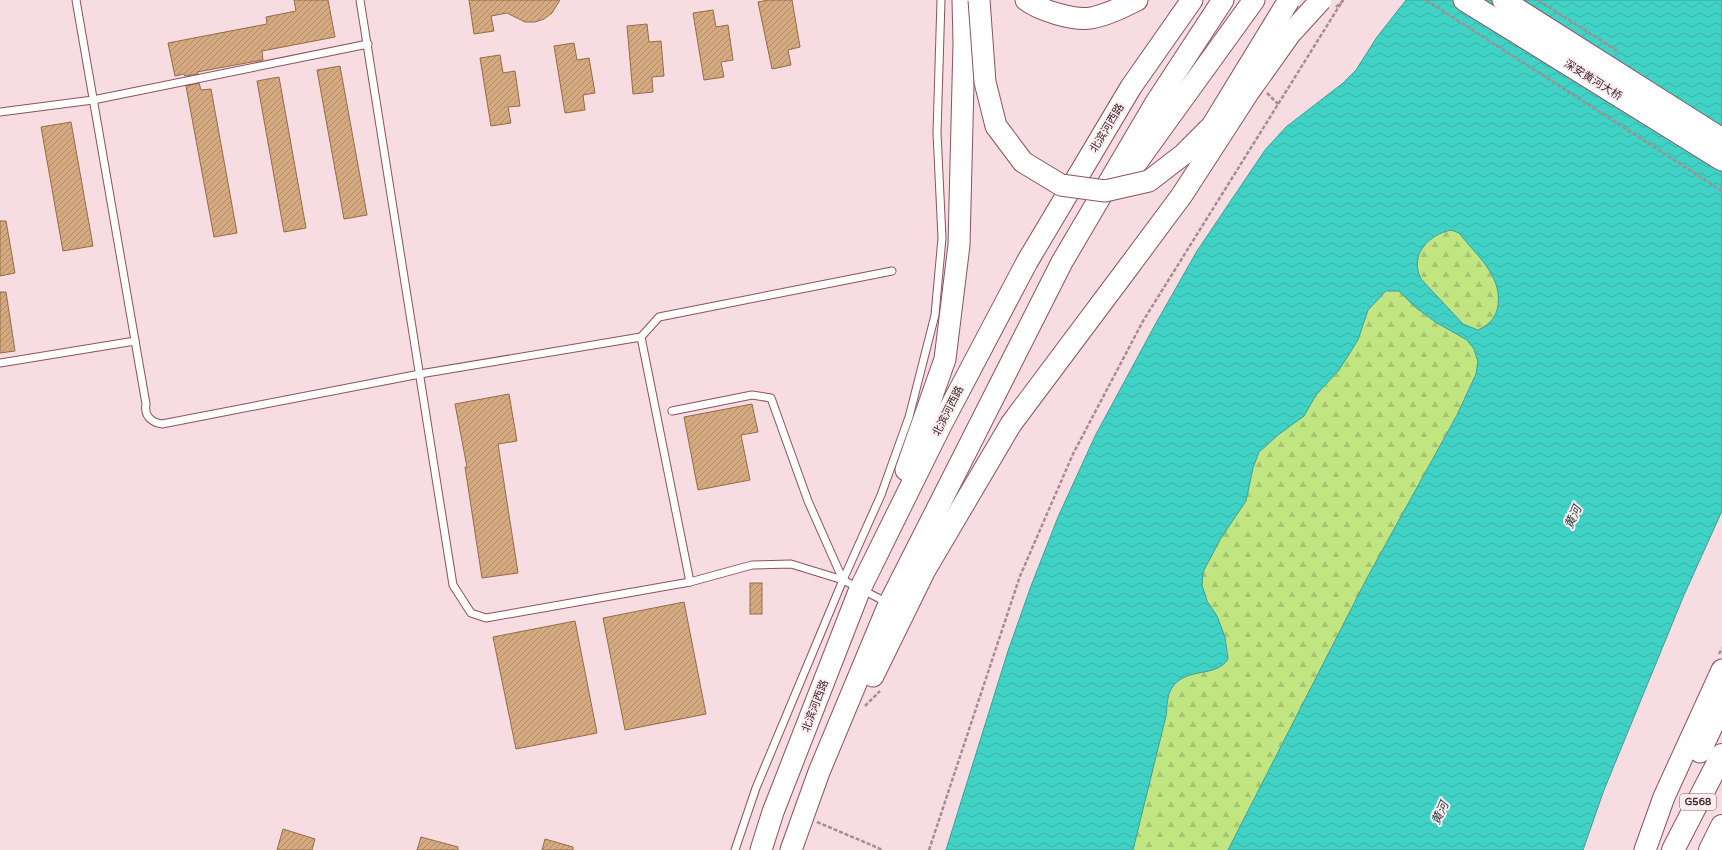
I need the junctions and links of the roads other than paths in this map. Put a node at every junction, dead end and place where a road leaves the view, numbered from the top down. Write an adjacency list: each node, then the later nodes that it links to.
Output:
1 (76, 0): 16 (lane)
2 (360, 0): 15 (lane)
3 (941, 0): 29 (lane)
4 (962, 0): 27 (main road)
5 (979, 0): 11 (main road, bridge)
6 (1026, 0): 7 (main road)
7 (1137, 0)
8 (1192, 0): 27 (main road, 北滨河西路)
9 (1223, 0): 20 (main road)
10 (1254, 0): 20 (main road)
11 (1289, 0)
12 (1321, 0): 34 (main road, bridge)
13 (1464, 0): 19 (main road, 深安黄河大桥)
14 (1503, 0): 18 (main road, 深安黄河大桥)
15 (368, 44): 16 (lane); 25 (lane)
16 (93, 100): 17 (lane); 23 (lane)
17 (0, 112)
18 (1722, 139)
19 (1722, 160)
20 (1062, 262): 30 (main road)
21 (892, 271): 22 (lane)
22 (641, 336): 25 (lane); 28 (lane)
23 (135, 341): 24 (lane); 25 (lane)
24 (0, 363)
25 (420, 374): 28 (lane)
26 (672, 411): 29 (lane)
27 (880, 549): 29 (main road, 北滨河西路)
28 (690, 582): 29 (lane)
29 (852, 584): 30 (lane); 36 (lane); 37 (main road, 北滨河西路)
30 (889, 604): 34 (main road)
31 (1722, 670): 39 (main road)
32 (1722, 705): 40 (main road)
33 (1722, 755): 41 (highway, G568)
34 (819, 772): 38 (main road)
35 (1722, 826): 42 (highway)
36 (735, 850)
37 (761, 850)
38 (791, 850)
39 (1645, 850)
40 (1655, 850)
41 (1673, 850)
42 (1710, 850)

